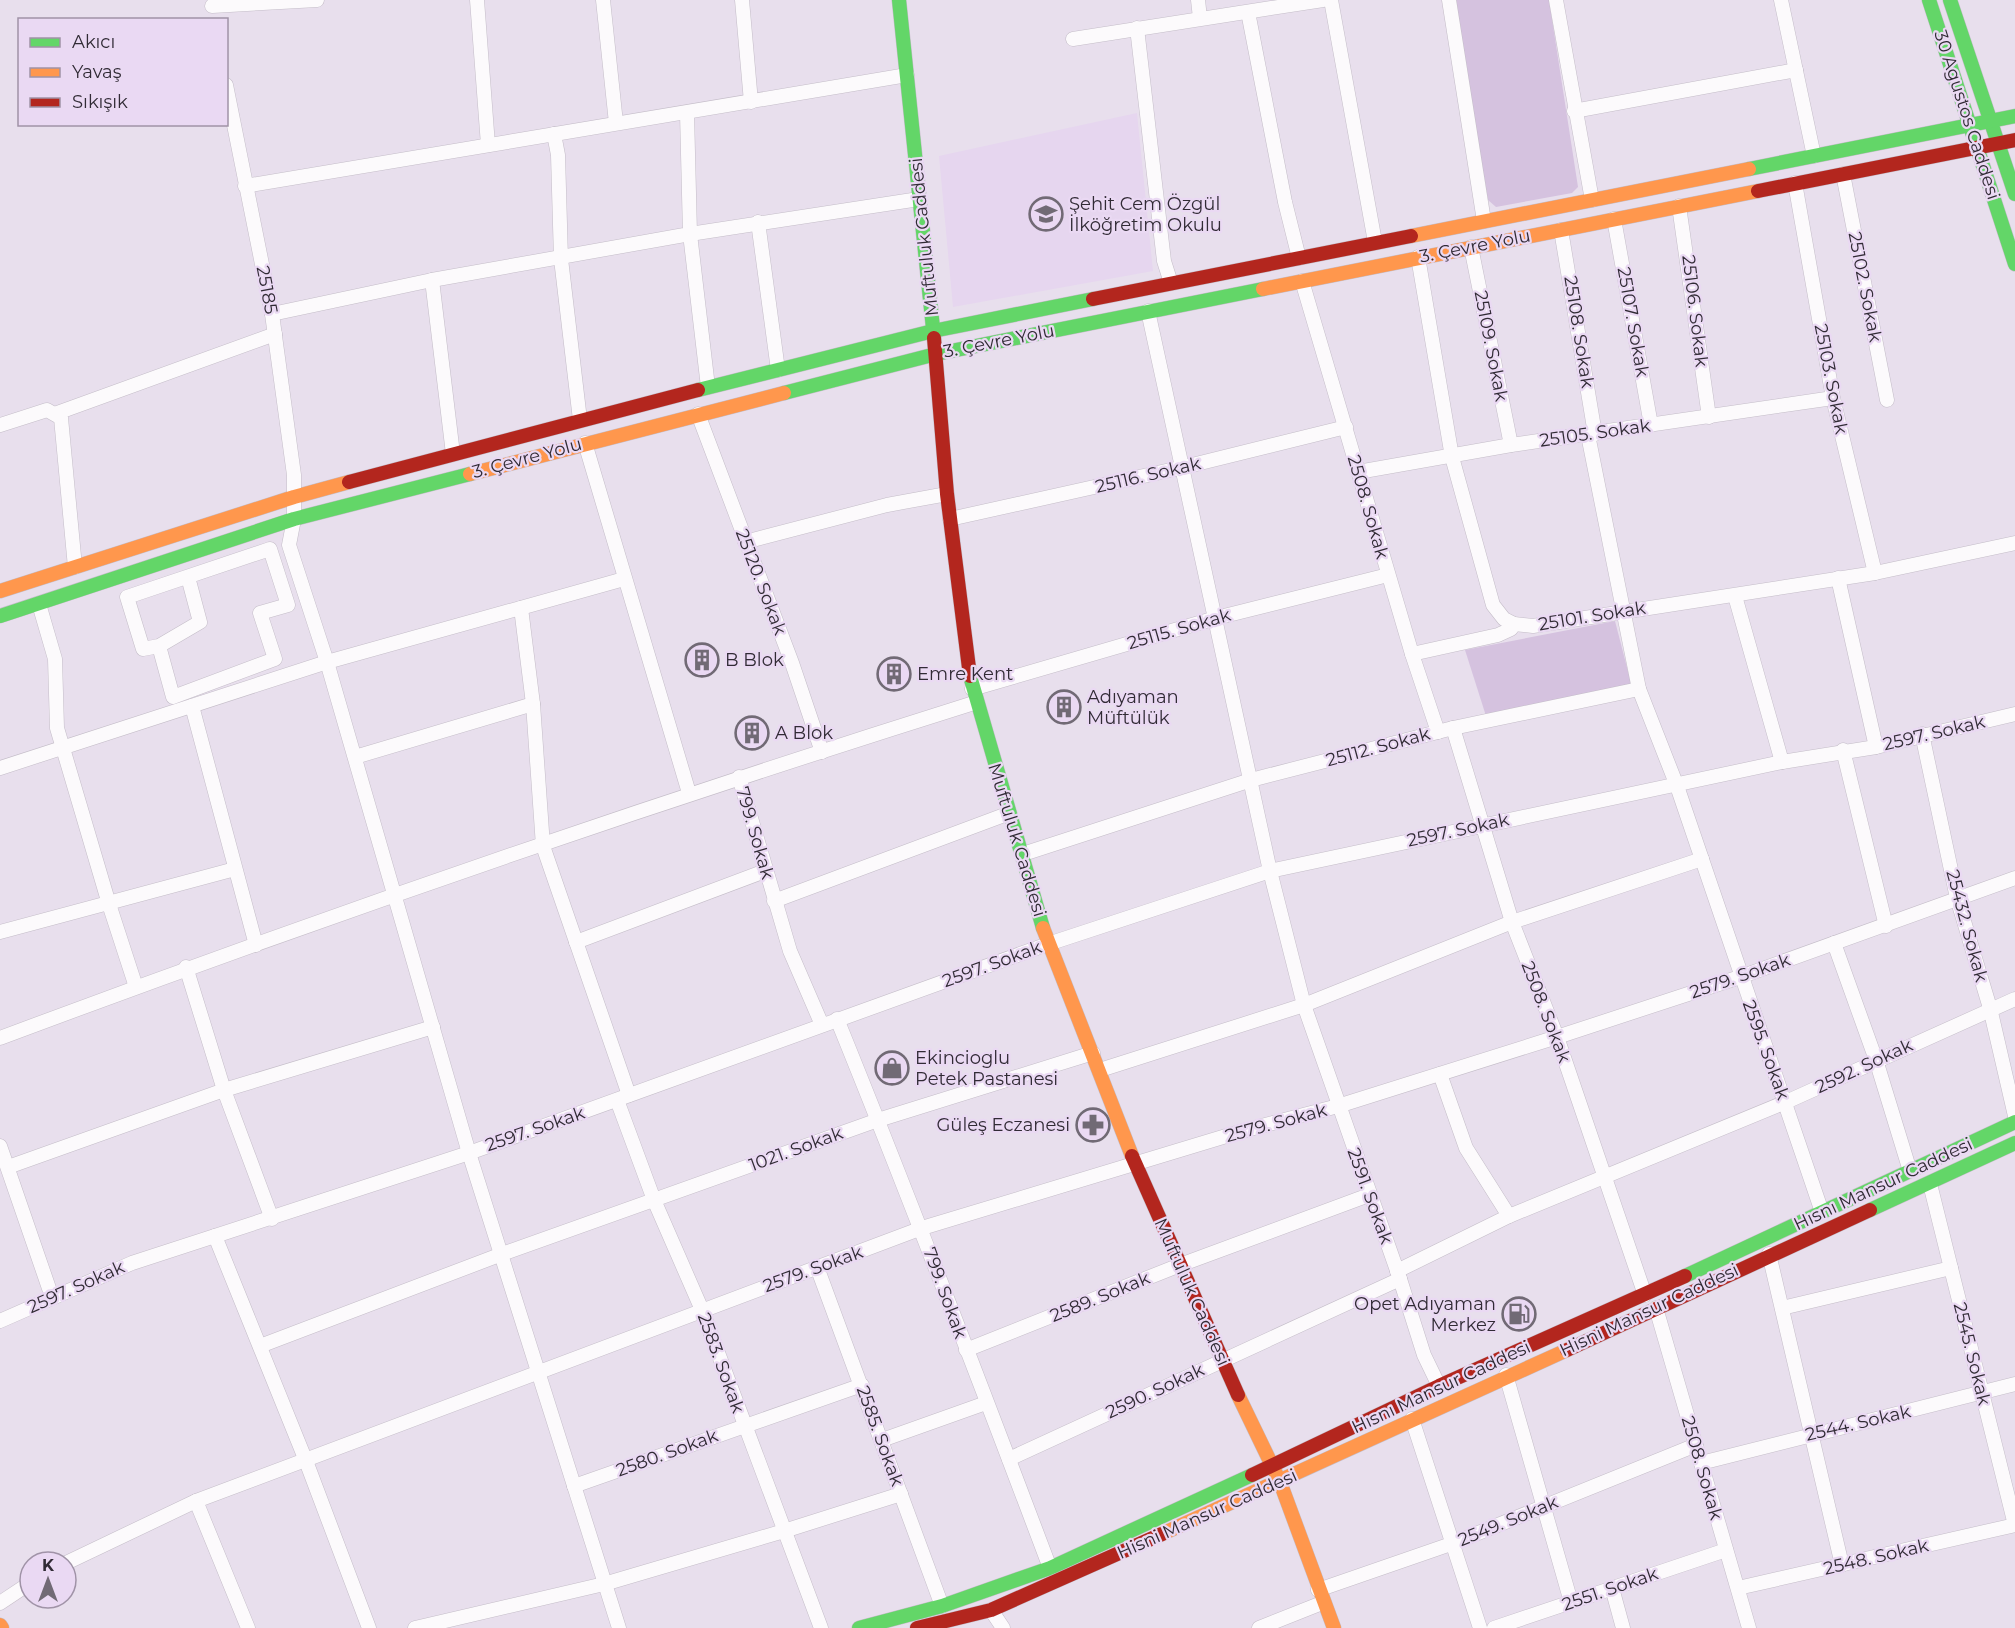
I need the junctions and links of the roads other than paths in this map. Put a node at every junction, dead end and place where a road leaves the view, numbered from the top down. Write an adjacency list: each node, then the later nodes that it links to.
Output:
1 (317, 0): 14 (street)
2 (477, 0): 32 (street)
3 (603, 0): 27 (street)
4 (742, 0): 22 (street)
5 (899, 0): 20 (main road, Muftuluk Caddesi)
6 (1198, 0): 16 (street)
7 (1331, 0): 47 (street)
8 (1449, 0): 43 (street)
9 (1556, 0): 23 (street)
10 (1781, 0): 19 (street)
11 (1929, 0): 28 (main road, 30 Agustos Caddesi)
12 (1950, 0): 26 (main road, 30 Agustos Caddesi)
13 (1315, 1): 15 (street)
14 (212, 8)
15 (1248, 12): 16 (street); 50 (street)
16 (1200, 18): 17 (street)
17 (1137, 28): 18 (street); 55 (street)
18 (1073, 39)
19 (1796, 70): 23 (street); 34 (street)
20 (907, 75): 22 (street); 39 (main road, Muftuluk Caddesi)
21 (228, 96): 37 (street, 25185)
22 (751, 102): 24 (street)
23 (1574, 111): 40 (street)
24 (687, 113): 27 (street); 46 (street)
25 (2015, 116): 26 (main road, 3. Çevre Yolu)
26 (1992, 120): 28 (main road, 3. Çevre Yolu); 31 (main road, 30 Agustos Caddesi)
27 (616, 123): 29 (street)
28 (1971, 125): 33 (main road, 30 Agustos Caddesi); 34 (main road, 3. Çevre Yolu)
29 (554, 134): 32 (street); 51 (street)
30 (2015, 140): 31 (main road, 3. Çevre Yolu)
31 (2000, 143): 33 (main road, 3. Çevre Yolu); 38 (main road, 30 Agustos Caddesi)
32 (488, 145): 37 (street)
33 (1978, 147): 35 (main road, 3. Çevre Yolu); 52 (main road, 30 Agustos Caddesi)
34 (1814, 156): 40 (main road, 3. Çevre Yolu)
35 (1842, 174): 36 (main road, 3. Çevre Yolu); 64 (street, 25102. Sokak)
36 (1795, 183): 41 (main road, 3. Çevre Yolu); 63 (street, 25103. Sokak)
37 (245, 186): 57 (street, 25185)
38 (2015, 194)
39 (919, 199): 44 (street); 58 (main road, Muftuluk Caddesi)
40 (1592, 200): 43 (main road, 3. Çevre Yolu)
41 (1679, 206): 42 (main road, 3. Çevre Yolu); 67 (street, 25106. Sokak)
42 (1614, 219): 45 (main road, 3. Çevre Yolu); 70 (street, 25107. Sokak)
43 (1484, 221): 47 (main road, 3. Çevre Yolu)
44 (758, 222): 46 (street); 61 (street)
45 (1561, 230): 48 (main road, 3. Çevre Yolu); 72 (street, 25108. Sokak)
46 (690, 234): 51 (street); 62 (street)
47 (1375, 242): 50 (main road, 3. Çevre Yolu)
48 (1471, 248): 49 (main road, 3. Çevre Yolu); 74 (street, 25109. Sokak)
49 (1418, 257): 54 (main road, 3. Çevre Yolu); 76 (street, 25101. Sokak)
50 (1299, 258): 55 (main road, 3. Çevre Yolu)
51 (561, 259): 53 (street); 68 (street)
52 (2015, 264)
53 (432, 280): 57 (street); 75 (street)
54 (1302, 281): 56 (main road, 3. Çevre Yolu); 71 (street, 2508. Sokak)
55 (1171, 283): 58 (main road, 3. Çevre Yolu)
56 (1148, 311): 60 (main road, 3. Çevre Yolu); 77 (street, 2591. Sokak)
57 (272, 314): 59 (street, 25185)
58 (933, 331): 60 (main road, Muftuluk Caddesi); 61 (main road, 3. Çevre Yolu)
59 (275, 334): 65 (street); 80 (street, 25185)
60 (936, 354): 66 (main road, 3. Çevre Yolu); 79 (main road, Muftuluk Caddesi)
61 (778, 370): 62 (main road, 3. Çevre Yolu)
62 (708, 387): 68 (main road, 3. Çevre Yolu)
63 (1833, 399): 67 (street, 25105. Sokak); 86 (street, 25103. Sokak)
64 (1887, 400)
65 (57, 413): 69 (street); 85 (street)
66 (698, 414): 73 (main road, 3. Çevre Yolu); 83 (street, 25120. Sokak)
67 (1709, 417): 70 (street, 25105. Sokak)
68 (580, 420): 75 (main road, 3. Çevre Yolu)
69 (0, 425)
70 (1651, 425): 72 (street, 25105. Sokak)
71 (1346, 427): 77 (street, 25116. Sokak); 78 (street, 2508. Sokak)
72 (1591, 434): 74 (street, 25105. Sokak); 95 (street, 25108. Sokak)
73 (585, 443): 81 (main road, 3. Çevre Yolu); 90 (street)
74 (1511, 445): 76 (street, 25105. Sokak)
75 (453, 454): 80 (main road, 3. Çevre Yolu)
76 (1452, 457): 78 (street, 25105. Sokak); 98 (street, 25101. Sokak)
77 (1184, 467): 82 (street, 25116. Sokak); 97 (street, 2591. Sokak)
78 (1358, 472): 87 (street, 2508. Sokak)
79 (947, 494): 82 (main road, Muftuluk Caddesi); 83 (street)
80 (294, 497): 81 (street, 25185); 85 (main road, 3. Çevre Yolu)
81 (294, 519): 93 (main road, 3. Çevre Yolu); 101 (street, 25185)
82 (950, 519): 105 (main road, Muftuluk Caddesi)
83 (745, 542): 115 (street, 25120. Sokak)
84 (2015, 543): 86 (street, 25101. Sokak)
85 (75, 567): 91 (main road, 3. Çevre Yolu)
86 (1875, 573): 89 (street, 25101. Sokak)
87 (1388, 575): 97 (street, 25115. Sokak); 100 (street, 2508. Sokak)
88 (188, 577): 99 (street); 99 (street); 102 (street)
89 (1838, 578): 92 (street, 25101. Sokak); 112 (street)
90 (624, 579): 94 (street); 122 (street)
91 (0, 591)
92 (1735, 596): 95 (street, 25101. Sokak); 117 (street)
93 (39, 604): 96 (main road, 3. Çevre Yolu); 113 (street)
94 (521, 608): 101 (street); 106 (street, 2583. Sokak)
95 (1623, 610): 98 (street, 25101. Sokak); 104 (street, 25108. Sokak)
96 (0, 616)
97 (1216, 618): 105 (street, 25115. Sokak); 120 (street, 2591. Sokak)
98 (1514, 624): 100 (street)
99 (159, 645): 102 (street)
100 (1412, 654): 110 (street, 2508. Sokak)
101 (327, 662): 103 (street); 116 (street, 25185)
102 (243, 673): 103 (street)
103 (247, 688): 107 (street)
104 (1639, 689): 109 (street, 25112. Sokak); 121 (street)
105 (975, 695): 115 (street, 25115. Sokak); 123 (main road, Muftuluk Caddesi)
106 (533, 704): 116 (street); 125 (street, 2583. Sokak)
107 (192, 706): 113 (street); 128 (street)
108 (2015, 714): 111 (street, 2597. Sokak)
109 (1454, 728): 110 (street, 25112. Sokak); 124 (street, 2508. Sokak)
110 (1438, 732): 120 (street, 25112. Sokak)
111 (1922, 734): 112 (street, 2597. Sokak); 133 (street, 25432. Sokak)
112 (1876, 747): 114 (street, 2597. Sokak)
113 (62, 748): 118 (street); 135 (street)
114 (1843, 750): 117 (street, 2597. Sokak); 137 (street)
115 (822, 752): 119 (street, 25115. Sokak)
116 (355, 758): 132 (street, 25185)
117 (1782, 762): 121 (street, 2597. Sokak)
118 (0, 768)
119 (739, 777): 122 (street, 25115. Sokak); 129 (street, 799. Sokak)
120 (1251, 780): 126 (street, 25112. Sokak); 130 (street, 2591. Sokak)
121 (1677, 786): 124 (street, 2597. Sokak); 127 (street, 2595. Sokak)
122 (689, 793): 125 (street, 25115. Sokak)
123 (1007, 814): 126 (main road, Muftuluk Caddesi); 134 (street)
124 (1482, 824): 130 (street, 2597. Sokak); 136 (street, 2508. Sokak)
125 (543, 846): 132 (street, 25115. Sokak); 139 (street, 2583. Sokak)
126 (1023, 854): 141 (main road, Muftuluk Caddesi)
127 (1702, 859): 136 (street); 144 (street, 2595. Sokak)
128 (235, 869): 135 (street); 142 (street)
129 (765, 871): 134 (street, 799. Sokak); 139 (street)
130 (1270, 871): 141 (street, 2597. Sokak); 147 (street, 2591. Sokak)
131 (2015, 878): 133 (street, 2579. Sokak)
132 (395, 896): 142 (street, 25115. Sokak); 151 (street, 25185)
133 (1957, 898): 137 (street, 2579. Sokak); 148 (street, 25432. Sokak)
134 (774, 902): 150 (street, 799. Sokak)
135 (108, 904): 138 (street); 145 (street)
136 (1512, 922): 147 (street); 152 (street, 2508. Sokak)
137 (1886, 926): 140 (street, 2579. Sokak)
138 (0, 932)
139 (576, 942): 159 (street, 2583. Sokak)
140 (1834, 943): 144 (street, 2579. Sokak); 155 (street)
141 (1048, 944): 149 (street, 2597. Sokak); 154 (main road, Muftuluk Caddesi)
142 (256, 945): 143 (street, 25115. Sokak)
143 (186, 967): 145 (street, 25115. Sokak); 158 (street)
144 (1740, 977): 152 (street, 2579. Sokak); 160 (street, 2595. Sokak)
145 (136, 987): 153 (street, 25115. Sokak)
146 (2015, 999): 148 (street, 2592. Sokak)
147 (1304, 1005): 156 (street); 161 (street, 2591. Sokak)
148 (1990, 1008): 155 (street, 2592. Sokak); 162 (street, 25432. Sokak)
149 (837, 1019): 150 (street, 2597. Sokak); 163 (street, 799. Sokak)
150 (822, 1025): 159 (street, 2597. Sokak)
151 (433, 1027): 158 (street); 167 (street, 25185)
152 (1557, 1037): 157 (street, 2579. Sokak); 171 (street, 2508. Sokak)
153 (0, 1038)
154 (1093, 1053): 156 (main road, Muftuluk Caddesi); 163 (street, 1021. Sokak)
155 (1876, 1060): 160 (street, 2592. Sokak); 170 (street)
156 (1100, 1070): 168 (main road, Muftuluk Caddesi)
157 (1440, 1074): 161 (street, 2579. Sokak); 176 (street)
158 (224, 1090): 169 (street); 177 (street)
159 (623, 1098): 167 (street, 2597. Sokak); 174 (street, 2583. Sokak)
160 (1786, 1102): 171 (street, 2592. Sokak); 175 (street, 2595. Sokak)
161 (1338, 1106): 168 (street, 2579. Sokak); 173 (street, 2591. Sokak)
162 (2015, 1116)
163 (878, 1120): 174 (street, 1021. Sokak); 178 (street, 799. Sokak)
164 (2015, 1122): 170 (main road, Hısnı Mansur Caddesi)
165 (2015, 1143): 172 (main road, Hisni Mansur Caddesi)
166 (0, 1146): 169 (street)
167 (469, 1153): 177 (street, 2597. Sokak); 180 (street, 25185)
168 (1135, 1162): 178 (street, 2579. Sokak); 182 (main road, Muftuluk Caddesi)
169 (8, 1167): 187 (street)
170 (1910, 1171): 175 (main road, Hısnı Mansur Caddesi)
171 (1604, 1176): 176 (street, 2592. Sokak); 186 (street, 2508. Sokak)
172 (1930, 1184): 181 (main road, Hisni Mansur Caddesi); 184 (street, 2545. Sokak)
173 (1370, 1195): 182 (street, 2589. Sokak); 185 (street, 2591. Sokak)
174 (654, 1200): 180 (street, 1021. Sokak); 190 (street, 2583. Sokak)
175 (1822, 1212): 186 (main road, Hısnı Mansur Caddesi)
176 (1509, 1216): 185 (street, 2590. Sokak)
177 (272, 1219): 179 (street, 2597. Sokak)
178 (922, 1228): 183 (street, 2579. Sokak); 193 (street, 799. Sokak)
179 (215, 1236): 187 (street, 2597. Sokak); 192 (street)
180 (502, 1254): 192 (street, 1021. Sokak); 195 (street, 25185)
181 (1769, 1254): 188 (main road, Hisni Mansur Caddesi); 189 (street)
182 (1180, 1265): 193 (street, 2589. Sokak); 194 (main road, Muftuluk Caddesi)
183 (817, 1267): 190 (street, 2579. Sokak); 198 (street, 2585. Sokak)
184 (1951, 1268): 189 (street); 200 (street, 2545. Sokak)
185 (1399, 1275): 194 (street, 2590. Sokak); 199 (street, 2591. Sokak)
186 (1645, 1295): 199 (main road, Hısnı Mansur Caddesi)
187 (52, 1298): 191 (street, 2597. Sokak)
188 (1656, 1308): 196 (main road, Hisni Mansur Caddesi); 206 (street, 2508. Sokak)
189 (1782, 1308): 204 (street)
190 (702, 1310): 195 (street, 2579. Sokak); 203 (street, 2583. Sokak)
191 (0, 1321)
192 (260, 1346): 208 (street)
193 (966, 1350): 201 (street, 799. Sokak)
194 (1222, 1361): 207 (street, 2590. Sokak); 210 (main road, Muftuluk Caddesi)
195 (540, 1373): 208 (street, 2579. Sokak); 212 (street, 25185)
196 (1506, 1375): 202 (main road, Hisni Mansur Caddesi); 215 (street)
197 (2015, 1384): 200 (street, 2544. Sokak)
198 (862, 1385): 203 (street, 2580. Sokak); 205 (street, 2585. Sokak)
199 (1439, 1386): 210 (main road, Hısnı Mansur Caddesi)
200 (1982, 1394): 204 (street, 2544. Sokak); 216 (street, 2545. Sokak)
201 (986, 1403): 205 (street); 207 (street, 799. Sokak)
202 (1412, 1419): 211 (main road, Hisni Mansur Caddesi); 218 (street)
203 (743, 1425): 212 (street, 2580. Sokak); 217 (street, 2583. Sokak)
204 (1812, 1433): 209 (street, 2544. Sokak); 221 (street)
205 (882, 1440): 213 (street, 2585. Sokak)
206 (1696, 1445): 209 (street, 2508. Sokak); 215 (street, 2549. Sokak)
207 (1009, 1459): 222 (street, 799. Sokak)
208 (306, 1461): 214 (street, 2579. Sokak); 233 (street)
209 (1701, 1463): 219 (street, 2508. Sokak)
210 (1273, 1466): 211 (main road, Muftuluk Caddesi); 222 (main road, Hısnı Mansur Caddesi)
211 (1280, 1482): 227 (main road, Muftuluk Caddesi); 231 (main road, Hisni Mansur Caddesi)
212 (574, 1486): 223 (street, 25185)
213 (901, 1494): 217 (street); 230 (street, 2585. Sokak)
214 (196, 1501): 220 (street, 2579. Sokak); 232 (street)
215 (1545, 1507): 218 (street, 2549. Sokak); 228 (street)
216 (2015, 1525): 221 (street, 2548. Sokak)
217 (784, 1532): 223 (street); 236 (street, 2583. Sokak)
218 (1451, 1545): 227 (street, 2549. Sokak); 242 (street)
219 (1726, 1550): 224 (street, 2551. Sokak); 225 (street, 2508. Sokak)
220 (78, 1557)
221 (1842, 1565): 225 (street, 2548. Sokak)
222 (1050, 1568): 230 (main road, Hısnı Mansur Caddesi)
223 (604, 1584): 234 (street); 235 (street, 25185)
224 (1612, 1588): 228 (street, 2551. Sokak); 244 (street)
225 (1738, 1588): 245 (street, 2508. Sokak)
226 (18, 1591): 229 (street)
227 (1320, 1596): 240 (street, 2549. Sokak); 241 (main road, Muftuluk Caddesi)
228 (1571, 1602): 243 (street, 2551. Sokak)
229 (0, 1603)
230 (942, 1606): 237 (main road, Hısnı Mansur Caddesi)
231 (991, 1610): 238 (main road, Hisni Mansur Caddesi); 239 (street)
232 (248, 1628)
233 (369, 1628)
234 (415, 1628)
235 (619, 1628)
236 (822, 1628)
237 (859, 1628)
238 (917, 1628)
239 (1003, 1628)
240 (1259, 1628)
241 (1334, 1628)
242 (1480, 1628)
243 (1494, 1628)
244 (1623, 1628)
245 (1749, 1628)

